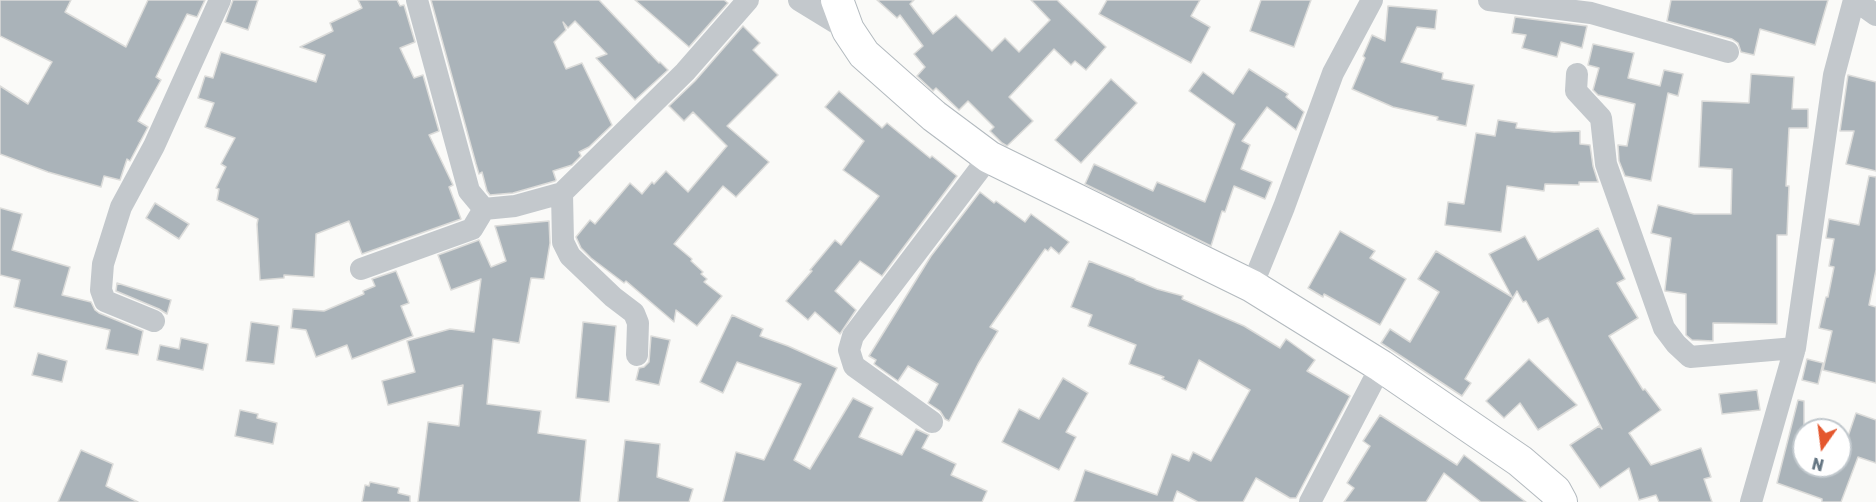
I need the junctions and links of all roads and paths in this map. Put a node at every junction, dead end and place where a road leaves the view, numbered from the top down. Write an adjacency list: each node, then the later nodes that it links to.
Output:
1 (220, 0): 19 (street)
2 (417, 0): 16 (street)
3 (748, 0): 15 (street)
4 (799, 0): 11 (street)
5 (837, 0): 11 (street)
6 (1372, 0): 18 (street)
7 (1489, 0): 9 (street)
8 (1855, 0): 10 (street); 20 (street)
9 (1523, 2): 12 (street)
10 (1876, 15)
11 (848, 30): 14 (street)
12 (1728, 52)
13 (1577, 74): 20 (street)
14 (989, 157): 18 (street); 23 (street)
15 (562, 193): 16 (street); 21 (street)
16 (484, 209): 17 (street)
17 (361, 269)
18 (1252, 286): 22 (street)
19 (154, 321)
20 (1795, 348): 26 (street)
21 (637, 355)
22 (1381, 366): 24 (street); 25 (street)
23 (932, 422)
24 (1310, 502)
25 (1561, 502)
26 (1751, 502)

